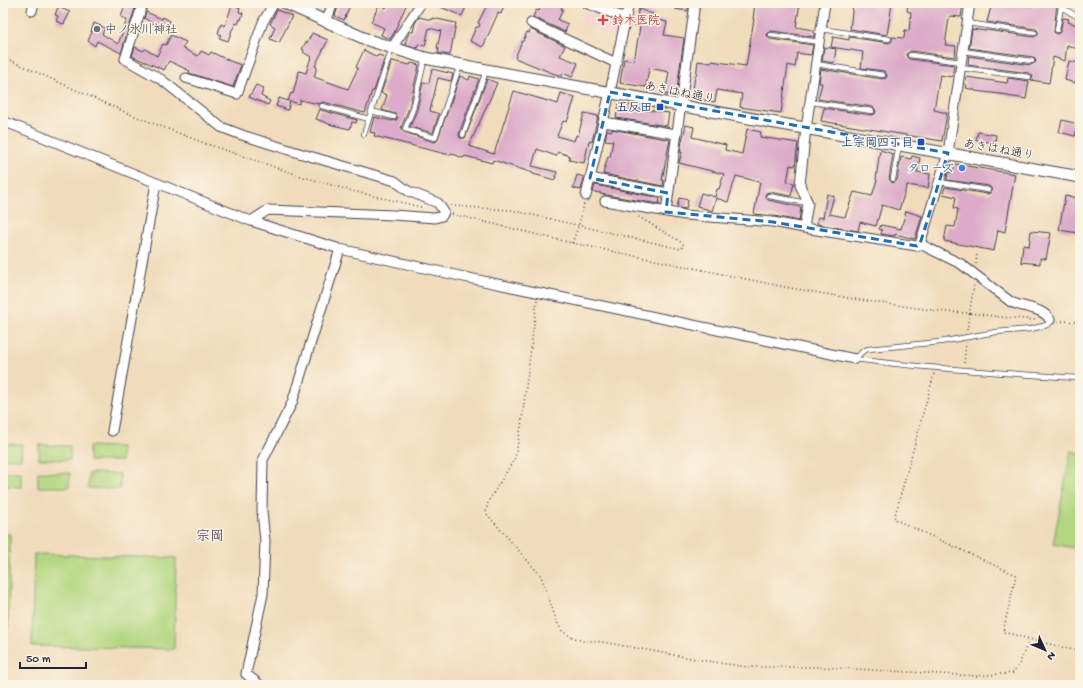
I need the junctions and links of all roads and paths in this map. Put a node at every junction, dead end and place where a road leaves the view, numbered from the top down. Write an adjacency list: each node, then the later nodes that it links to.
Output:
1 (143, 3): 65 (street)
2 (274, 3): 35 (street)
3 (285, 3): 11 (street, あきはね通り)
4 (333, 3): 14 (street)
5 (421, 3): 23 (street)
6 (586, 3): 12 (street)
7 (629, 3): 12 (street)
8 (696, 3): 39 (street)
9 (825, 3): 17 (street)
10 (970, 3): 16 (street)
11 (304, 7): 14 (street, あきはね通り)
12 (626, 18): 29 (street)
13 (1080, 18): 18 (lane)
14 (326, 22): 23 (street, あきはね通り)
15 (530, 23): 29 (street)
16 (967, 23): 19 (lane); 24 (street)
17 (821, 29): 21 (lane); 22 (street)
18 (1057, 30)
19 (1035, 33)
20 (771, 35): 22 (lane)
21 (889, 39)
22 (819, 42): 30 (street)
23 (392, 48): 27 (street, あきはね通り); 41 (lane)
24 (963, 51): 28 (lane); 32 (street)
25 (910, 55): 32 (lane)
26 (3, 57): 64 (path)
27 (425, 58): 31 (street, あきはね通り); 31 (lane)
28 (1032, 61)
29 (616, 63): 37 (street)
30 (816, 64): 34 (lane); 38 (street)
31 (460, 65): 33 (street, あきはね通り)
32 (961, 65): 36 (lane); 52 (street)
33 (486, 70): 37 (street, あきはね通り); 50 (lane)
34 (883, 76)
35 (186, 78)
36 (1029, 78)
37 (610, 92): 39 (street, あきはね通り); 46 (street)
38 (810, 102): 42 (lane); 47 (street)
39 (680, 105): 47 (street, あきはね通り); 49 (street)
40 (322, 106): 44 (lane)
41 (372, 111): 43 (lane); 44 (lane)
42 (872, 111)
43 (394, 117)
44 (369, 119): 48 (lane)
45 (3, 121): 57 (street)
46 (604, 122): 49 (street); 54 (street)
47 (806, 128): 51 (street, あきはね通り); 63 (street)
48 (364, 134)
49 (676, 134): 59 (street)
50 (462, 135)
51 (899, 145): 52 (street, あきはね通り); 55 (lane)
52 (948, 153): 53 (street, あきはね通り); 56 (street)
53 (1080, 177)
54 (590, 178): 59 (street); 60 (street)
55 (893, 179)
56 (939, 182): 58 (lane); 72 (street)
57 (156, 183): 68 (street); 85 (street)
58 (988, 190)
59 (668, 193): 66 (street)
60 (586, 196): 69 (path)
61 (769, 196): 63 (lane)
62 (605, 201): 66 (street)
63 (808, 203): 70 (street)
64 (421, 207)
65 (442, 209): 68 (street); 69 (path); 71 (path)
66 (666, 212): 70 (street)
67 (634, 214): 69 (path)
68 (251, 221): 73 (street)
69 (579, 225): 71 (path)
70 (804, 228): 72 (street)
71 (572, 244): 77 (path)
72 (920, 244): 75 (street)
73 (340, 249): 76 (street); 88 (street)
74 (977, 252): 75 (path)
75 (975, 274): 77 (path); 78 (street)
76 (538, 292): 81 (street); 86 (path)
77 (970, 312): 78 (path); 80 (path)
78 (1050, 320): 79 (path); 80 (lane)
79 (1080, 322)
80 (966, 337): 81 (lane); 83 (path)
81 (855, 359): 82 (lane)
82 (936, 368): 83 (lane); 86 (path)
83 (964, 371): 84 (lane)
84 (1080, 378)
85 (112, 431)
86 (1029, 639): 87 (path)
87 (1080, 652)
88 (260, 685)

